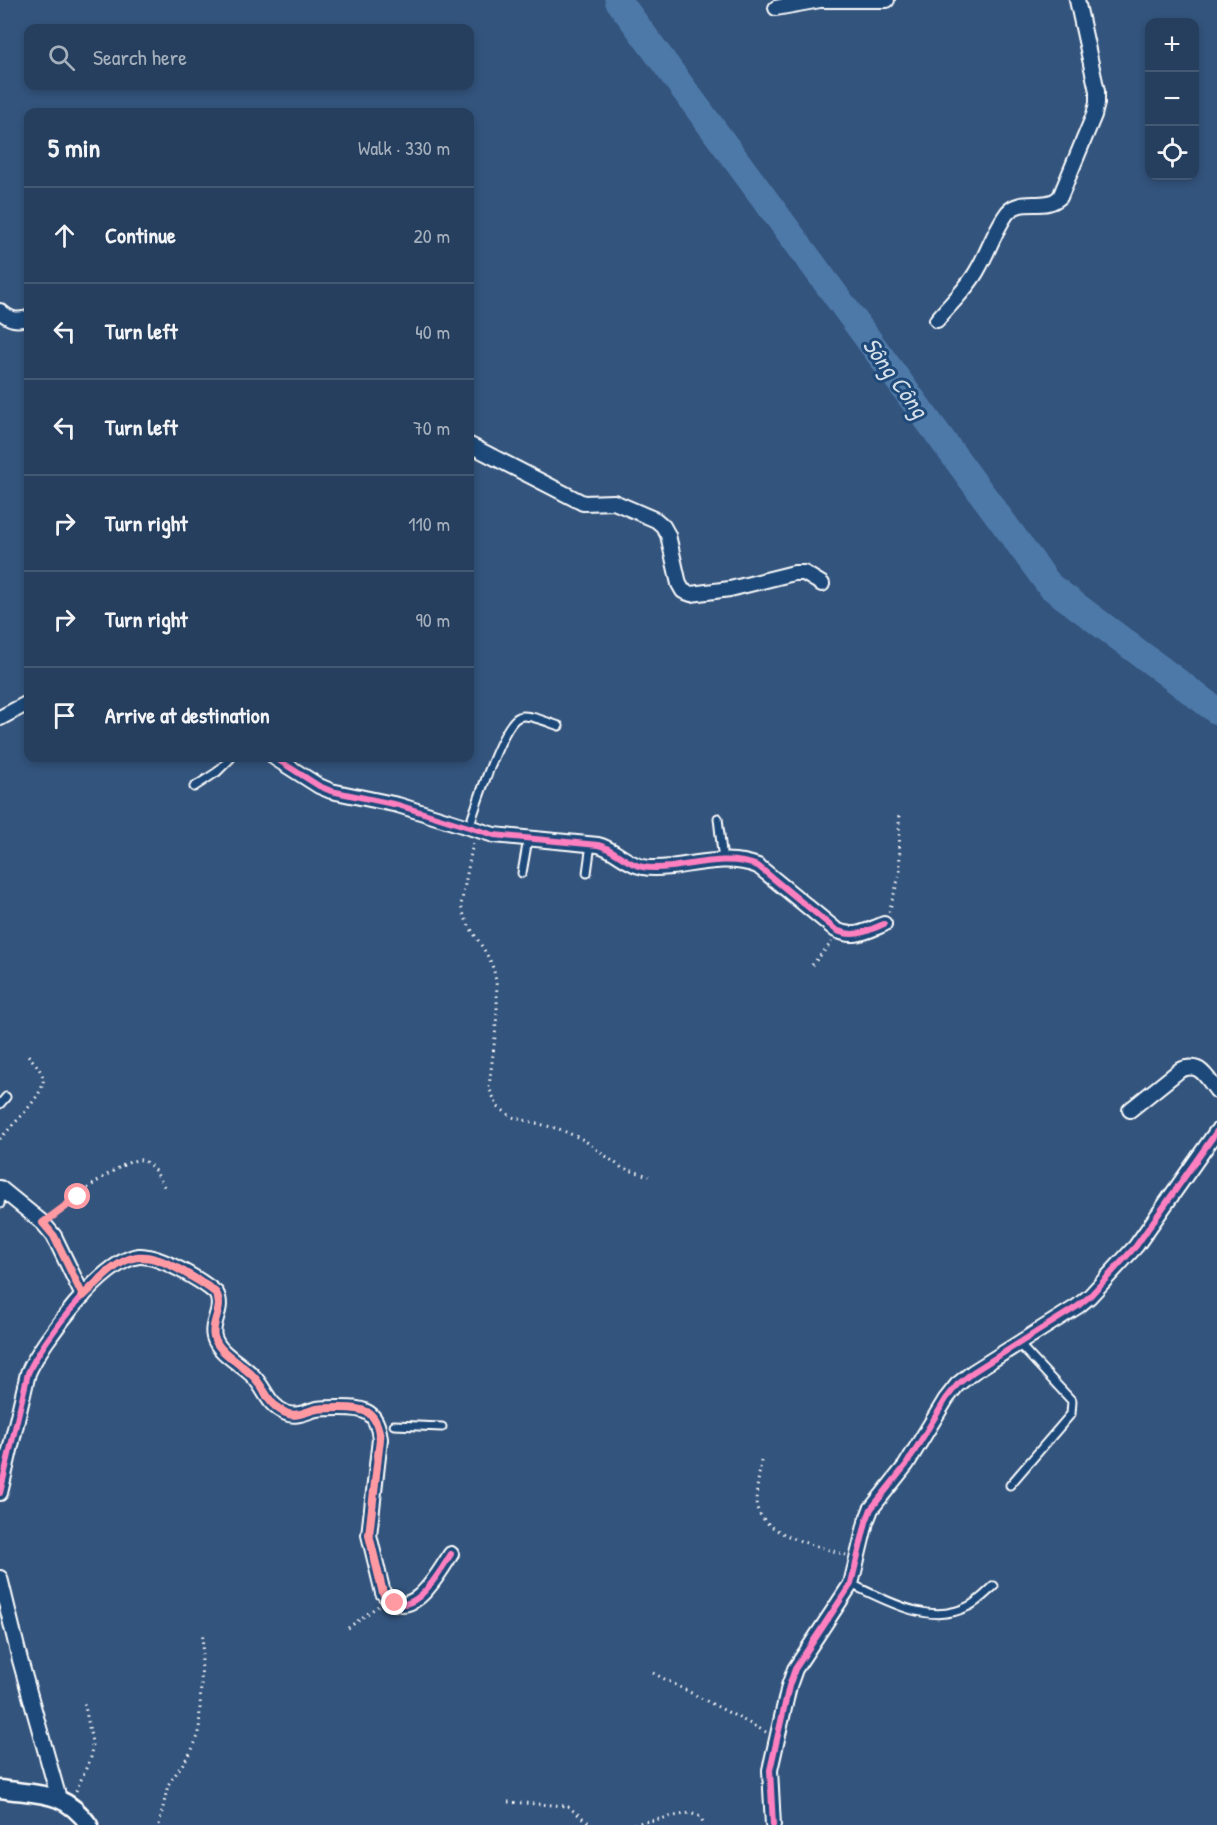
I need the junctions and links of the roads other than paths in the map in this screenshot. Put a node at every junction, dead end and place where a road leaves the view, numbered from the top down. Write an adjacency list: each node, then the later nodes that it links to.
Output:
1 (887, 0): 3 (street)
2 (1077, 0): 6 (street)
3 (776, 8)
4 (0, 311): 5 (street)
5 (24, 319)
6 (938, 320)
7 (474, 447): 8 (street)
8 (822, 584)
9 (24, 705): 10 (street)
10 (0, 718)
11 (560, 726): 16 (lane)
12 (227, 762): 14 (lane)
13 (281, 762): 16 (street)
14 (194, 787)
15 (718, 818): 19 (lane)
16 (472, 828): 17 (street)
17 (528, 839): 18 (street); 20 (lane)
18 (591, 844): 19 (street); 21 (lane)
19 (723, 861): 22 (street)
20 (522, 873)
21 (587, 873)
22 (884, 924)
23 (1217, 1091): 26 (street)
24 (6, 1098): 25 (lane)
25 (0, 1104)
26 (1130, 1110)
27 (1217, 1131): 30 (street)
28 (1, 1195): 29 (street)
29 (83, 1296): 34 (street); 35 (street)
30 (1018, 1343): 33 (lane); 37 (street)
31 (394, 1425): 32 (lane)
32 (442, 1427)
33 (1010, 1485)
34 (0, 1493)
35 (451, 1554)
36 (0, 1578): 40 (street)
37 (851, 1584): 38 (lane); 42 (street)
38 (994, 1586)
39 (0, 1789): 40 (street)
40 (64, 1801): 41 (street)
41 (89, 1825)
42 (773, 1825)

